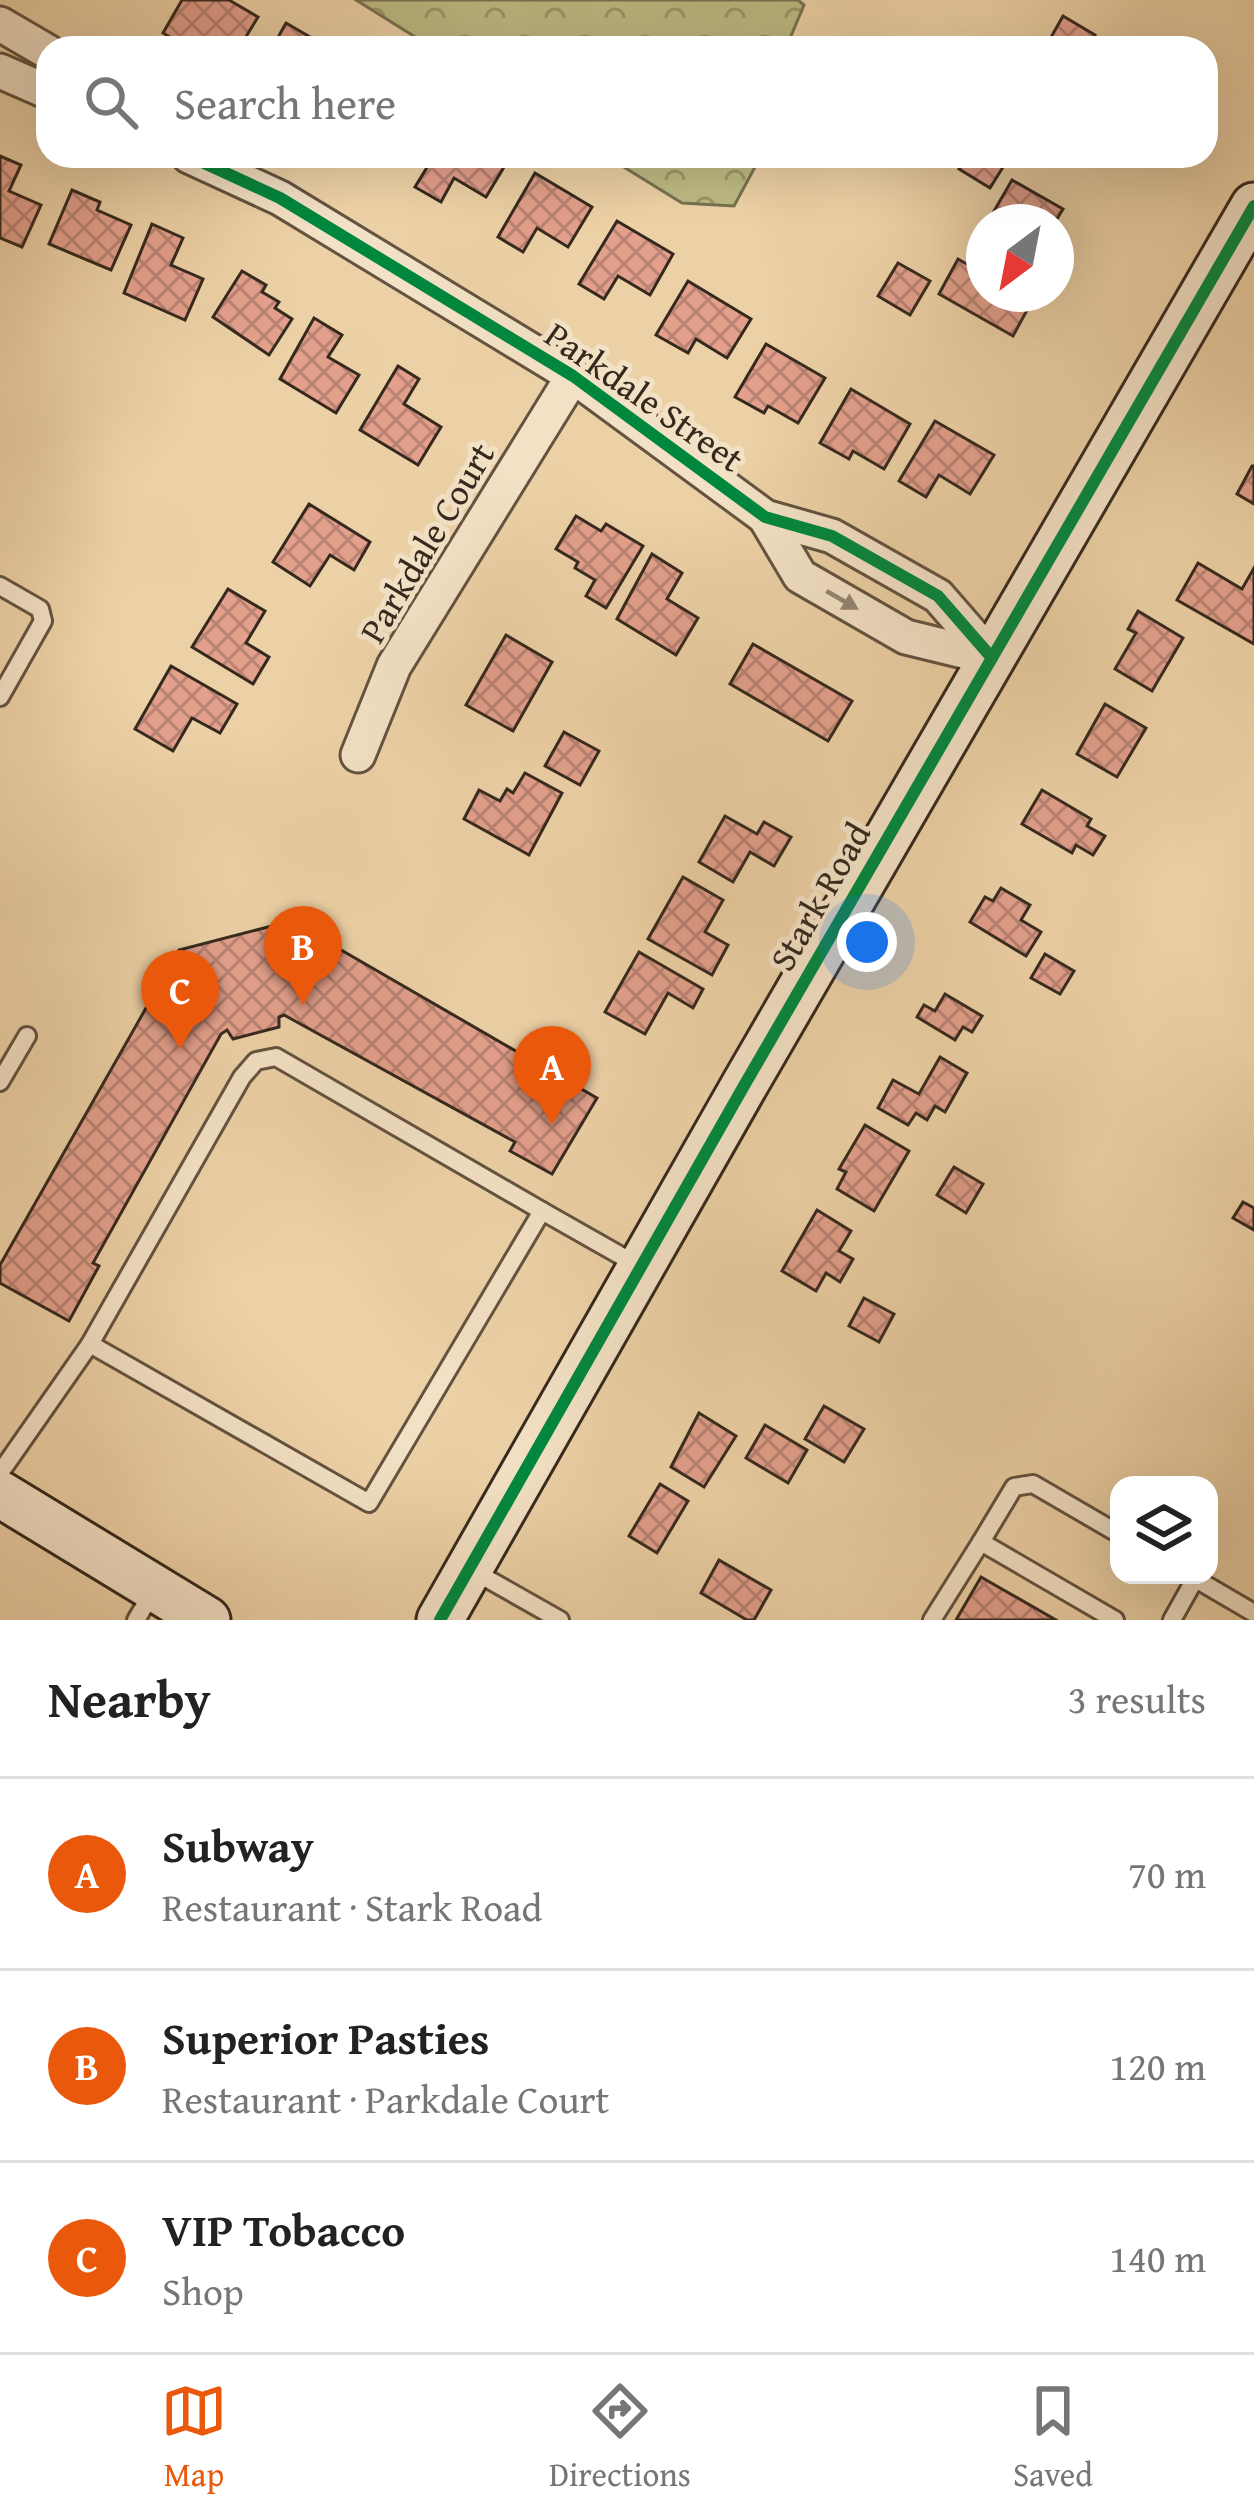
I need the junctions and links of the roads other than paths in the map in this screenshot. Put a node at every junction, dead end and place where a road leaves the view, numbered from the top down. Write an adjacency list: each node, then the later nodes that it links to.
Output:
1 (0, 24): 2 (street)
2 (36, 45)
3 (0, 71): 4 (street)
4 (36, 87)
5 (216, 168): 7 (street, Parkdale Street)
6 (1254, 206): 10 (street, Stark Road)
7 (573, 376): 8 (street, Parkdale Street); 12 (street, Parkdale Court)
8 (765, 517): 10 (street, Parkdale Street); 10 (street, Parkdale Street, one-way to 10)
9 (0, 586): 11 (lane)
10 (992, 658): 16 (street, Stark Road)
11 (0, 697)
12 (358, 755)
13 (27, 1036): 14 (lane)
14 (0, 1082)
15 (542, 1211): 16 (lane); 17 (lane); 17 (lane)
16 (641, 1267): 22 (street, Stark Road)
17 (90, 1344): 18 (lane)
18 (0, 1473)
19 (0, 1494): 25 (street)
20 (1110, 1529): 21 (lane)
21 (982, 1542): 30 (lane); 31 (lane)
22 (470, 1569): 28 (street, Stark Road); 29 (lane)
23 (1189, 1584): 32 (lane)
24 (1204, 1584): 26 (lane)
25 (145, 1604): 27 (street)
26 (1254, 1613)
27 (207, 1620)
28 (440, 1620)
29 (560, 1620)
30 (932, 1620)
31 (1115, 1620)
32 (1172, 1620)

